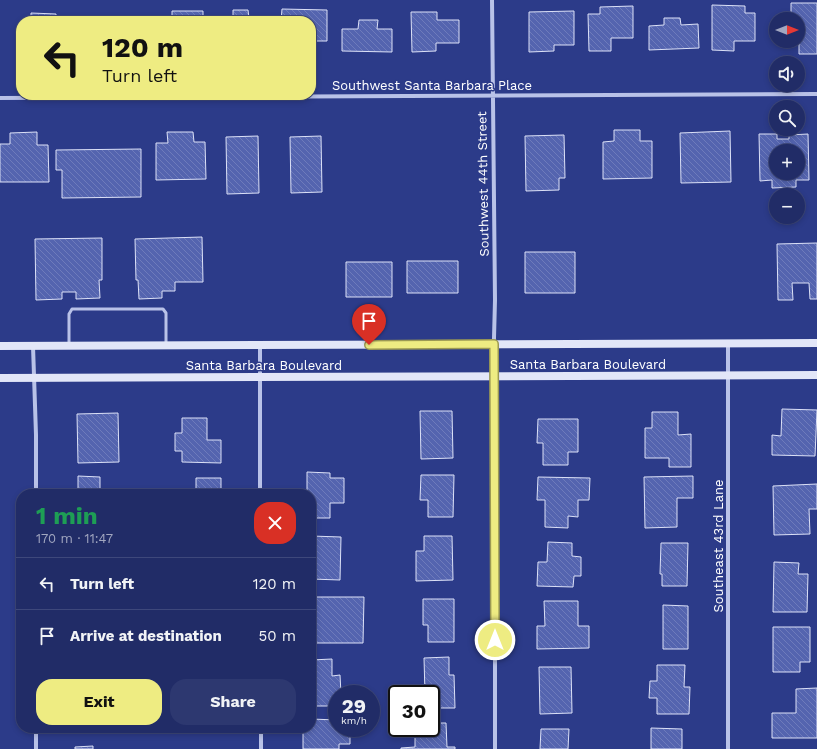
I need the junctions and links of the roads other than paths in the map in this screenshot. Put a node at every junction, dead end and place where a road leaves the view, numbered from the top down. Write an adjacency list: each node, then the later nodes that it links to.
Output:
1 (492, 0): 3 (street, Southwest 44th Street)
2 (817, 94): 3 (street, Southwest Santa Barbara Place)
3 (492, 95): 4 (street, Southwest Santa Barbara Place); 9 (street, Southwest 44th Street)
4 (316, 96)
5 (0, 98): 6 (street, Southwest Santa Barbara Place)
6 (16, 98)
7 (728, 343): 8 (main road, Santa Barbara Boulevard); 9 (main road, Santa Barbara Boulevard); 15 (street, Southeast 43rd Lane)
8 (817, 343)
9 (494, 344): 10 (main road, Santa Barbara Boulevard); 17 (street, Southwest 44th Street)
10 (260, 345): 14 (main road, Santa Barbara Boulevard); 18 (street)
11 (0, 346): 12 (main road, Santa Barbara Boulevard)
12 (33, 346): 13 (main road, Santa Barbara Boulevard); 20 (street)
13 (69, 346): 14 (main road, Santa Barbara Boulevard); 14 (lane)
14 (166, 346)
15 (728, 375): 16 (main road, Santa Barbara Boulevard); 17 (main road, Santa Barbara Boulevard); 28 (street, Southeast 43rd Lane)
16 (817, 375)
17 (493, 376): 18 (main road, Santa Barbara Boulevard); 27 (street, Southwest 44th Street)
18 (260, 377): 20 (main road, Santa Barbara Boulevard); 22 (street)
19 (0, 378): 20 (main road, Santa Barbara Boulevard)
20 (34, 378): 21 (street)
21 (36, 489)
22 (260, 489)
23 (36, 733): 25 (street)
24 (260, 733): 26 (street)
25 (36, 749)
26 (261, 749)
27 (495, 749)
28 (728, 749)

